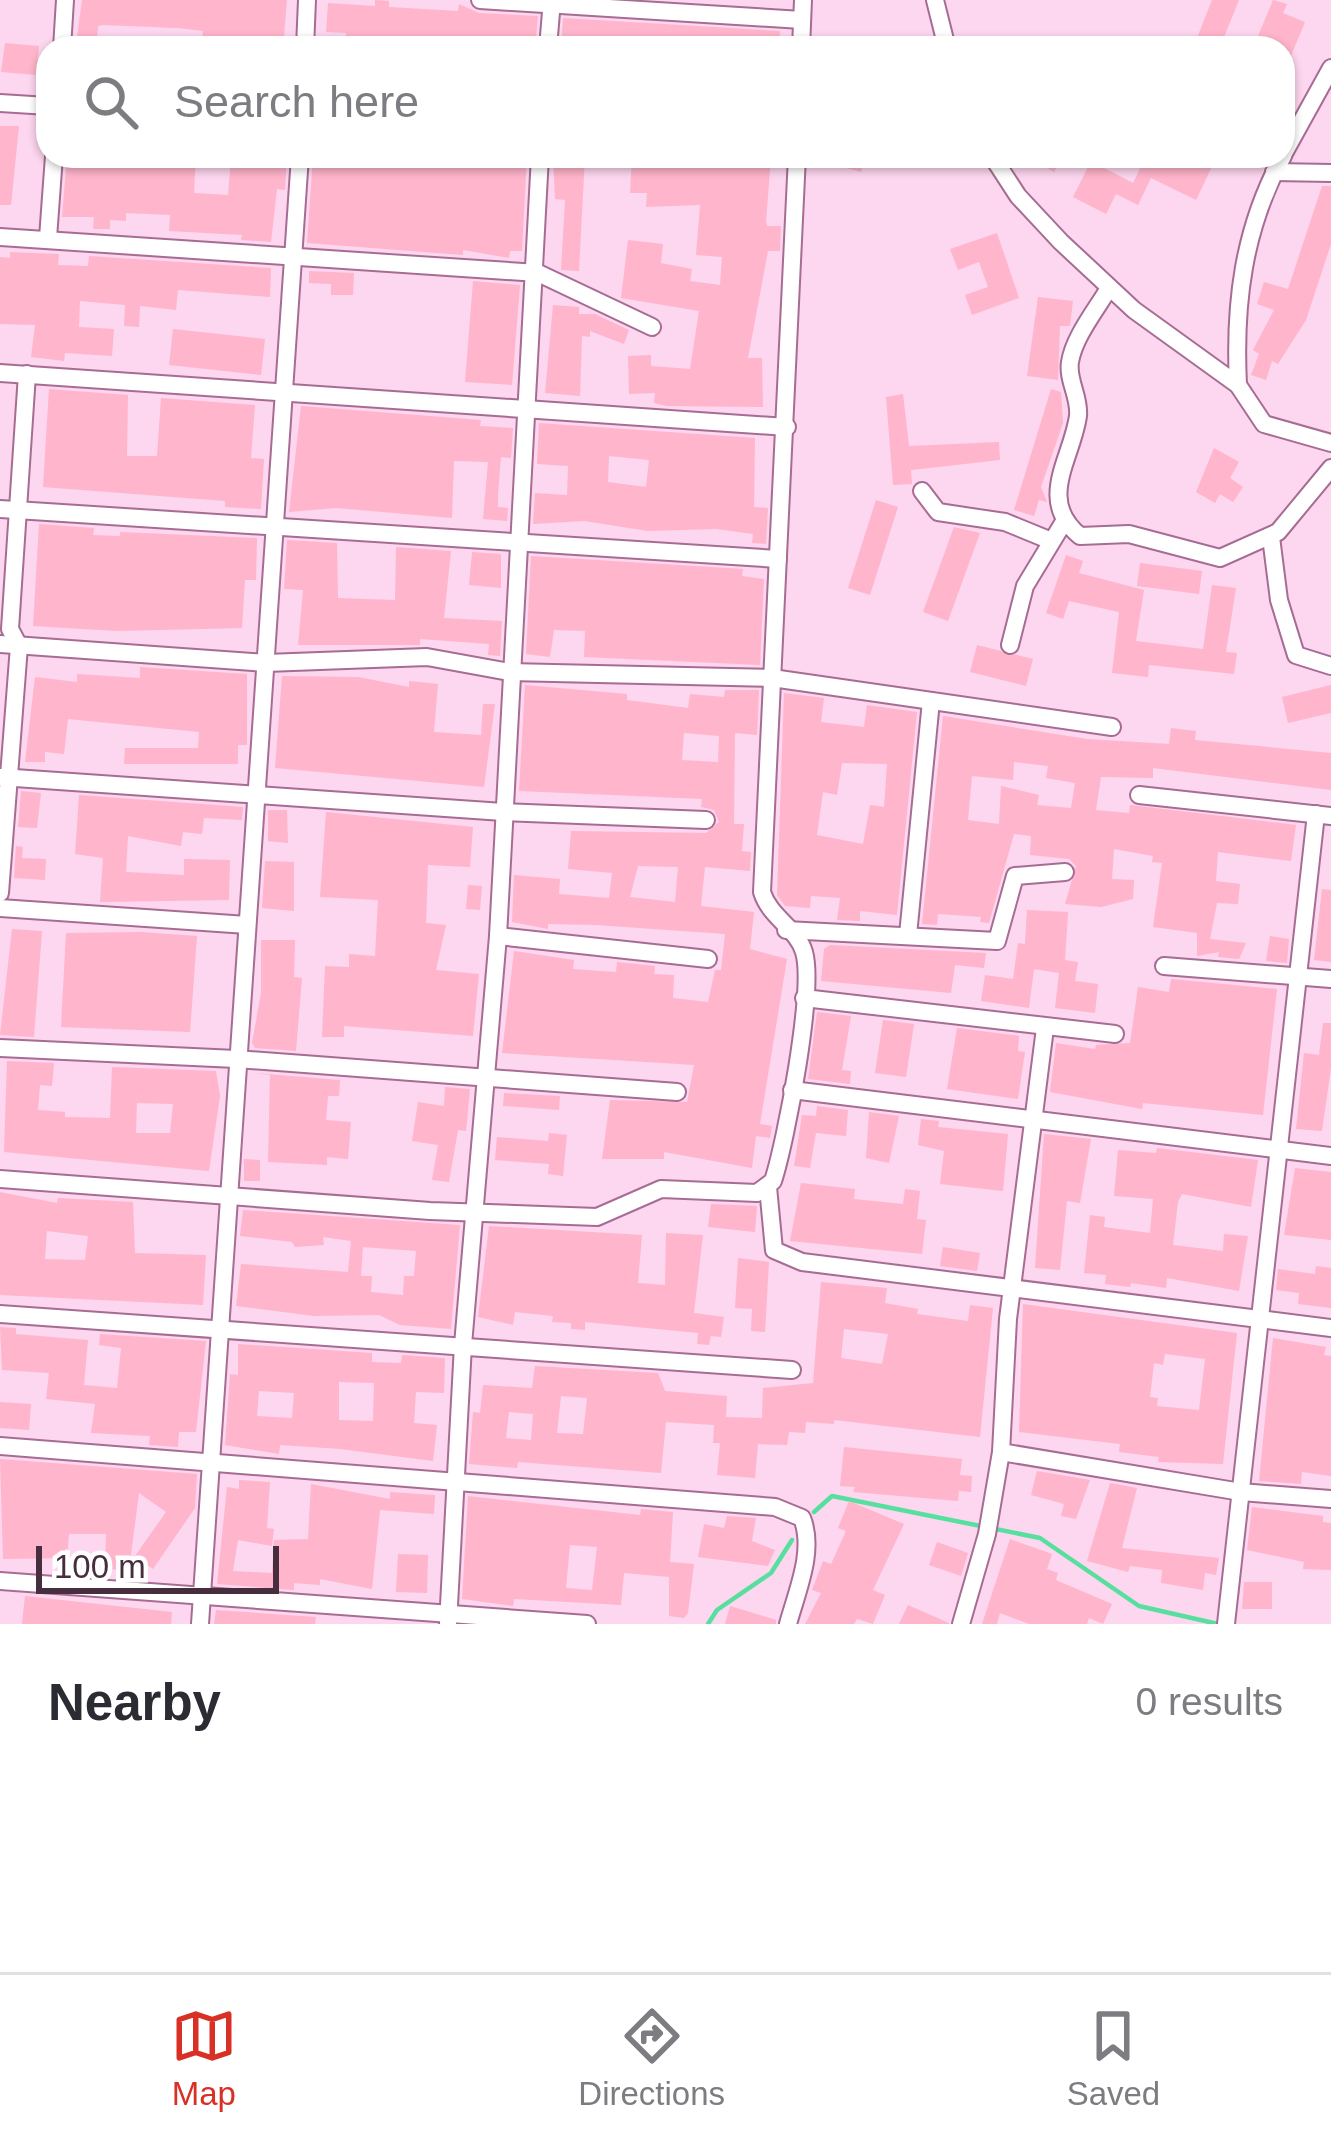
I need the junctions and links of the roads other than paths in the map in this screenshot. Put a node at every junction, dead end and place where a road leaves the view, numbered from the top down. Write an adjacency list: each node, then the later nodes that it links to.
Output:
1 (65, 0): 8 (street)
2 (308, 0): 9 (street)
3 (480, 0): 6 (street)
4 (803, 0): 7 (street)
5 (934, 0): 12 (street)
6 (552, 2): 7 (street); 10 (street)
7 (802, 20): 11 (street)
8 (63, 36)
9 (306, 36)
10 (549, 36)
11 (801, 36)
12 (944, 36)
13 (1331, 68): 16 (street)
14 (0, 103): 15 (street)
15 (36, 105)
16 (1295, 134)
17 (1295, 165): 24 (street)
18 (53, 168): 26 (street)
19 (299, 168): 27 (street)
20 (540, 168): 28 (street)
21 (797, 168): 36 (street)
22 (1000, 168): 29 (street)
23 (1278, 168): 33 (street)
24 (1331, 173)
25 (0, 237): 26 (street)
26 (48, 238): 27 (street)
27 (292, 260): 28 (street); 34 (street)
28 (538, 273): 30 (street); 35 (street)
29 (1109, 288): 33 (street); 42 (street)
30 (652, 327)
31 (0, 373): 32 (street)
32 (27, 374): 34 (street); 41 (street)
33 (1238, 385): 37 (street)
34 (282, 394): 35 (street); 43 (street)
35 (524, 410): 36 (street); 46 (street)
36 (787, 427): 47 (street)
37 (1331, 443)
38 (1331, 468): 44 (street)
39 (922, 490): 45 (street)
40 (0, 509): 41 (street)
41 (20, 511): 43 (street); 50 (street)
42 (1065, 520): 44 (street); 45 (street)
43 (277, 526): 46 (street); 51 (street)
44 (1270, 538): 52 (street)
45 (1049, 540): 49 (street)
46 (519, 542): 47 (street); 53 (street)
47 (778, 559): 54 (street)
48 (0, 644): 50 (street)
49 (1010, 645)
50 (20, 646): 51 (street); 57 (street)
51 (266, 663): 53 (street); 58 (street)
52 (1331, 666)
53 (509, 672): 54 (street); 60 (street)
54 (772, 678): 55 (street); 67 (street)
55 (931, 701): 56 (street); 68 (street)
56 (1112, 727)
57 (4, 777): 58 (street); 64 (street)
58 (256, 793): 60 (street); 66 (street)
59 (1138, 795): 61 (street)
60 (503, 812): 62 (street); 69 (street)
61 (1323, 815): 72 (street)
62 (706, 820)
63 (1066, 872): 68 (street)
64 (0, 893)
65 (0, 908): 66 (street)
66 (247, 925): 78 (street)
67 (787, 930): 68 (street); 74 (street)
68 (908, 935)
69 (498, 936): 70 (street); 79 (street)
70 (707, 959)
71 (1164, 966): 72 (street)
72 (1300, 977): 73 (street); 83 (street)
73 (1331, 980)
74 (804, 998): 75 (street); 80 (street)
75 (1045, 1028): 76 (street); 82 (street)
76 (1114, 1034)
77 (0, 1048): 78 (street)
78 (236, 1059): 79 (street); 87 (street)
79 (486, 1078): 81 (street); 88 (street)
80 (792, 1090): 82 (street); 86 (street)
81 (677, 1092)
82 (1032, 1121): 83 (street); 89 (street)
83 (1278, 1150): 84 (street); 91 (street)
84 (1331, 1156)
85 (0, 1179): 87 (street)
86 (768, 1187): 88 (street); 89 (street)
87 (227, 1196): 88 (street); 93 (street)
88 (474, 1213): 94 (street)
89 (1012, 1288): 91 (street); 97 (street)
90 (0, 1314): 93 (street)
91 (1261, 1321): 92 (street); 100 (street)
92 (1331, 1328)
93 (219, 1329): 94 (street); 98 (street)
94 (464, 1346): 95 (street); 99 (street)
95 (792, 1370)
96 (0, 1447): 98 (street)
97 (1001, 1452): 100 (street); 109 (street)
98 (214, 1462): 99 (street); 103 (street)
99 (455, 1480): 105 (street); 108 (street)
100 (1241, 1492): 101 (street); 104 (street)
101 (1331, 1498)
102 (0, 1581): 103 (street)
103 (202, 1595): 105 (street); 106 (street)
104 (1226, 1618)
105 (448, 1620): 107 (street)
106 (200, 1624)
107 (587, 1624)
108 (788, 1624)
109 (961, 1624)

